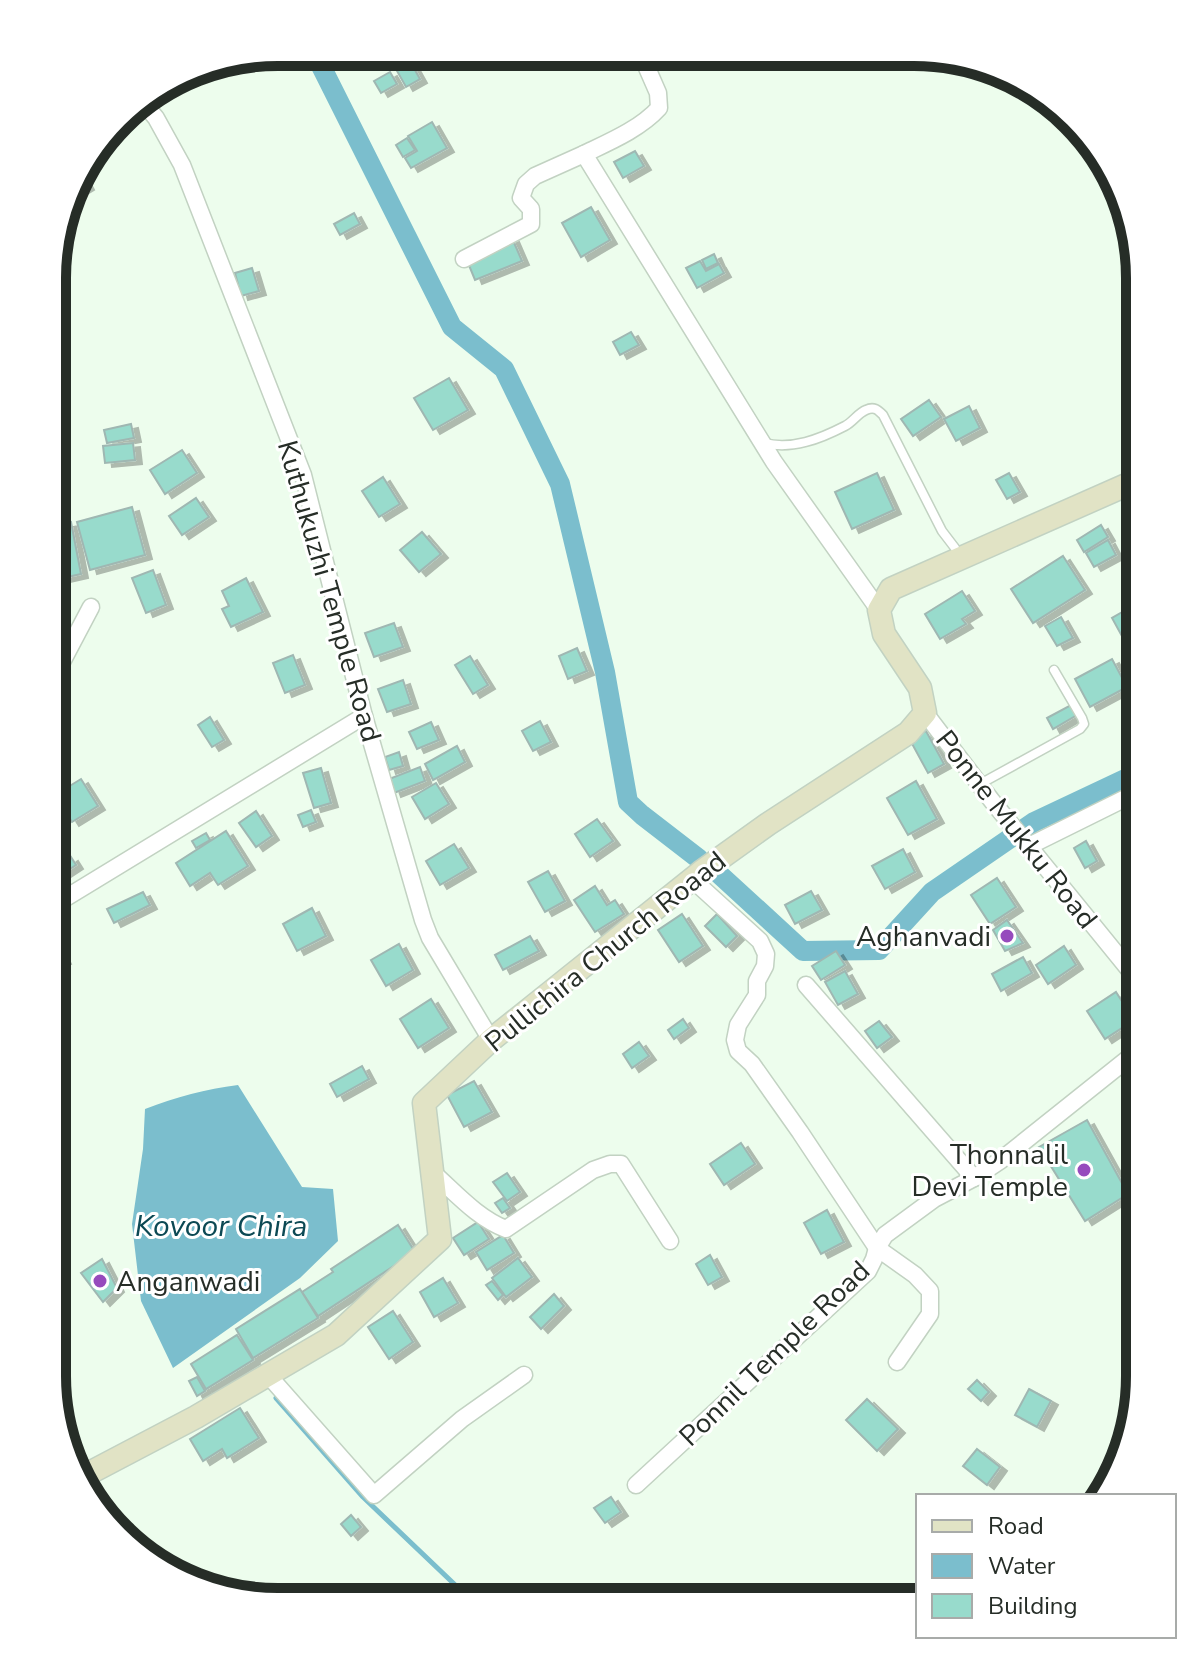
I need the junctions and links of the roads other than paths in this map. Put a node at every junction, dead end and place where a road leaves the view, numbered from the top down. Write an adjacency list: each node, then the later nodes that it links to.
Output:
1 (646, 66): 3 (street)
2 (150, 110): 13 (street, Kuthukuzhi Temple Road)
3 (584, 154): 4 (street); 5 (street)
4 (464, 259)
5 (761, 442): 7 (lane); 9 (street)
6 (1126, 485): 7 (main road)
7 (960, 559): 9 (main road)
8 (91, 607): 10 (street)
9 (879, 610): 12 (main road)
10 (66, 654)
11 (1054, 670): 14 (lane)
12 (925, 713): 14 (street, Ponne Mukku Road); 17 (main road, Pullichira Church Roaad)
13 (364, 716): 18 (street); 21 (street, Kuthukuzhi Temple Road)
14 (980, 784): 16 (street, Ponne Mukku Road)
15 (1126, 798): 16 (street)
16 (1029, 846): 19 (street, Ponne Mukku Road)
17 (693, 880): 21 (main road, Pullichira Church Roaad); 26 (street)
18 (66, 893)
19 (1126, 966)
20 (806, 985): 24 (street)
21 (491, 1040): 23 (main road, Pullichira Church Roaad)
22 (1126, 1060): 24 (street, Ponnil Temple Road)
23 (432, 1172): 25 (street); 28 (main road, Pullichira Church Roaad)
24 (974, 1178): 26 (street, Ponnil Temple Road)
25 (670, 1241)
26 (877, 1248): 27 (street); 31 (street, Ponnil Temple Road)
27 (897, 1362)
28 (268, 1375): 29 (street); 30 (main road, Pullichira Church Roaad)
29 (524, 1375)
30 (90, 1473)
31 (636, 1485)

